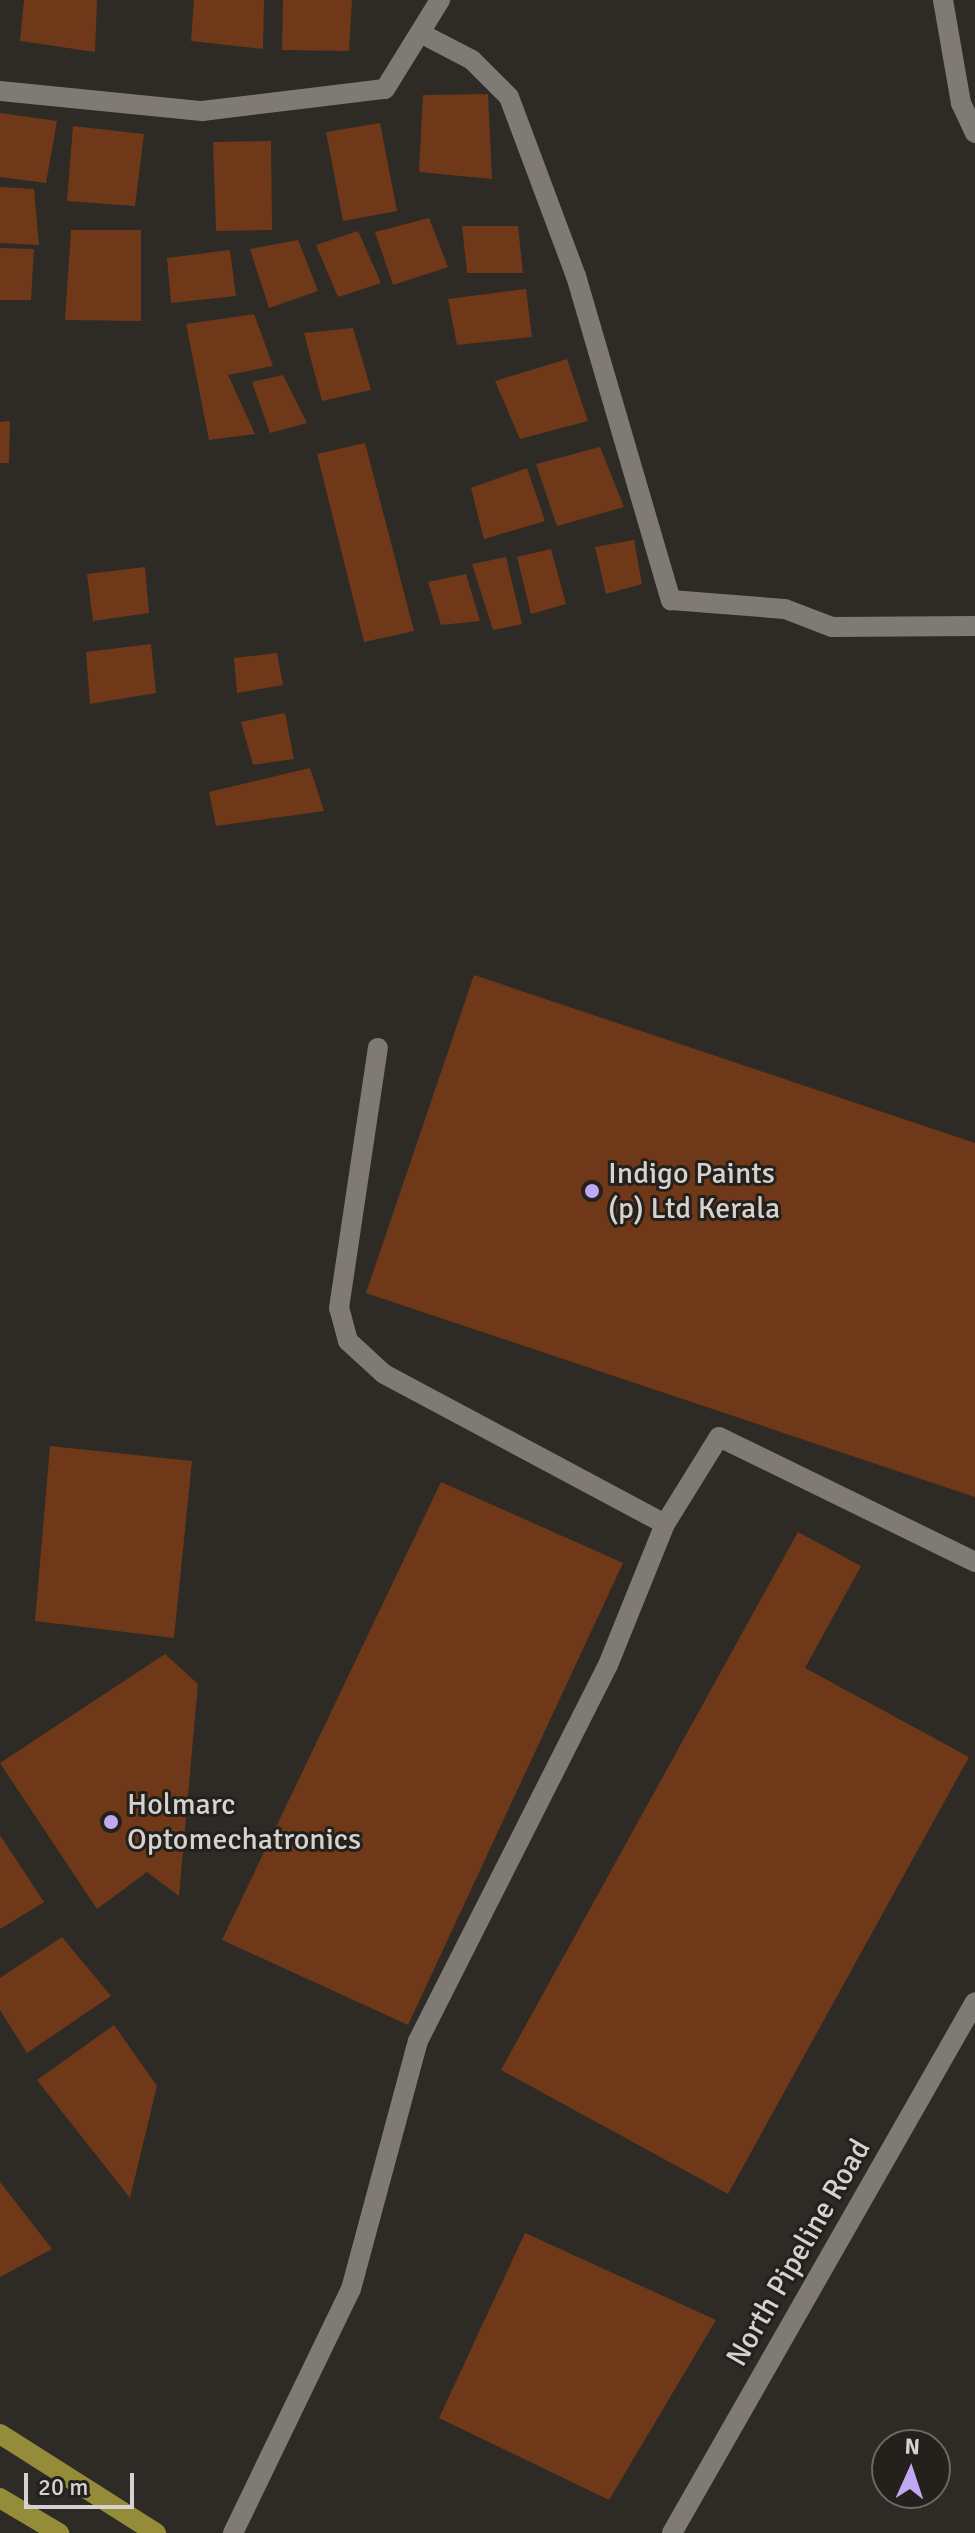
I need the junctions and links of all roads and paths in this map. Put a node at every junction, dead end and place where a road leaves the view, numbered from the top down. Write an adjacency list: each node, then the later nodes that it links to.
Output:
1 (440, 0): 3 (street)
2 (943, 0): 5 (street)
3 (424, 35): 4 (street); 6 (street)
4 (0, 91)
5 (975, 133)
6 (975, 626)
7 (378, 1048): 8 (street)
8 (665, 1524): 9 (street); 15 (street)
9 (975, 1562)
10 (975, 2002): 16 (street, North Pipeline Road)
11 (0, 2434): 14 (main road)
12 (0, 2498): 13 (main road)
13 (59, 2533)
14 (156, 2533)
15 (233, 2533)
16 (672, 2533)

